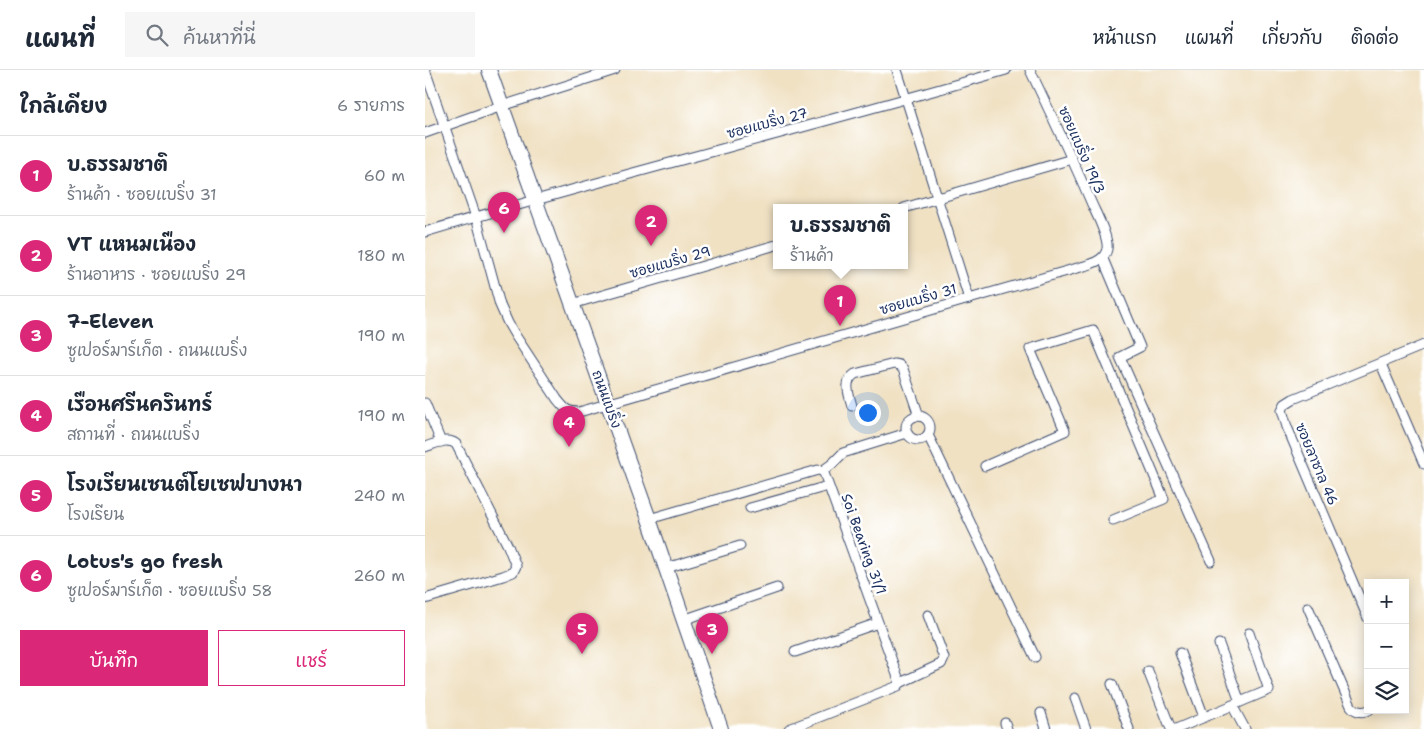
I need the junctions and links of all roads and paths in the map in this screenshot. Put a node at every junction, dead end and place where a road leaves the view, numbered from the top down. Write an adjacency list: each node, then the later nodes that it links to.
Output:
1 (425, 70): 9 (street)
2 (489, 70): 8 (main road, ถนนแบริ่ง)
3 (615, 70): 8 (street)
4 (897, 70): 7 (street)
5 (1006, 70): 7 (street, ซอยแบริ่ง 27)
6 (1030, 70): 11 (street, ซอยแบริ่ง 19/3)
7 (907, 99): 12 (street); 13 (street, ซอยแบริ่ง 27)
8 (502, 106): 9 (street); 13 (main road, ถนนแบริ่ง)
9 (444, 126): 10 (street); 15 (street)
10 (425, 132)
11 (1072, 159): 12 (street); 18 (street, ซอยแบริ่ง 19/3)
12 (937, 199): 14 (street); 19 (street)
13 (535, 200): 15 (street, ซอยแบริ่ง 27); 20 (main road, ถนนแบริ่ง)
14 (908, 207)
15 (476, 217): 16 (street, ซอยแบริ่ง 27); 24 (street, ซอยแบริ่ง 31)
16 (425, 232)
17 (773, 246): 20 (street, ซอยแบริ่ง 29)
18 (1103, 258): 19 (street, ซอยแบริ่ง 31); 39 (street)
19 (969, 298): 24 (street, ซอยแบริ่ง 31)
20 (572, 304): 24 (main road, ถนนแบริ่ง)
21 (1424, 345): 22 (street, ซอยลาซาล 46)
22 (1381, 364): 31 (street); 44 (street, ซอยลาซาล 46)
23 (425, 403): 29 (street)
24 (608, 404): 36 (main road, ถนนแบริ่ง)
25 (852, 406): 26 (street)
26 (919, 416): 27 (street); 28 (street)
27 (907, 434): 28 (street); 33 (street)
28 (928, 435): 52 (street)
29 (441, 442): 30 (street); 42 (street)
30 (425, 447)
31 (1424, 464)
32 (985, 466): 37 (street)
33 (822, 471): 34 (street, Soi Bearing 31/1); 36 (street)
34 (829, 486): 35 (street); 47 (street, Soi Bearing 31/1)
35 (750, 508)
36 (649, 519): 40 (main road, ถนนแบริ่ง)
37 (1113, 520)
38 (740, 546): 40 (street)
39 (1211, 561)
40 (666, 568): 46 (main road, ถนนแบริ่ง)
41 (777, 588): 46 (street)
42 (425, 599)
43 (1308, 606): 58 (street)
44 (1364, 609)
45 (928, 615): 54 (street)
46 (683, 620): 61 (main road, ถนนแบริ่ง)
47 (878, 623): 50 (street); 54 (street, Soi Bearing 31/1)
48 (1249, 633): 57 (street)
49 (1219, 644): 57 (street)
50 (795, 652)
51 (1180, 653): 60 (street)
52 (1035, 657)
53 (1148, 671): 66 (street)
54 (900, 683): 62 (street)
55 (1112, 684): 65 (street)
56 (1075, 698): 64 (street)
57 (1236, 703): 60 (street); 68 (street)
58 (1364, 711)
59 (1041, 713): 63 (street)
60 (1203, 717): 67 (street)
61 (721, 729)
62 (789, 729)
63 (1047, 729)
64 (1086, 729)
65 (1129, 729)
66 (1171, 729)
67 (1176, 729)
68 (1245, 729)

